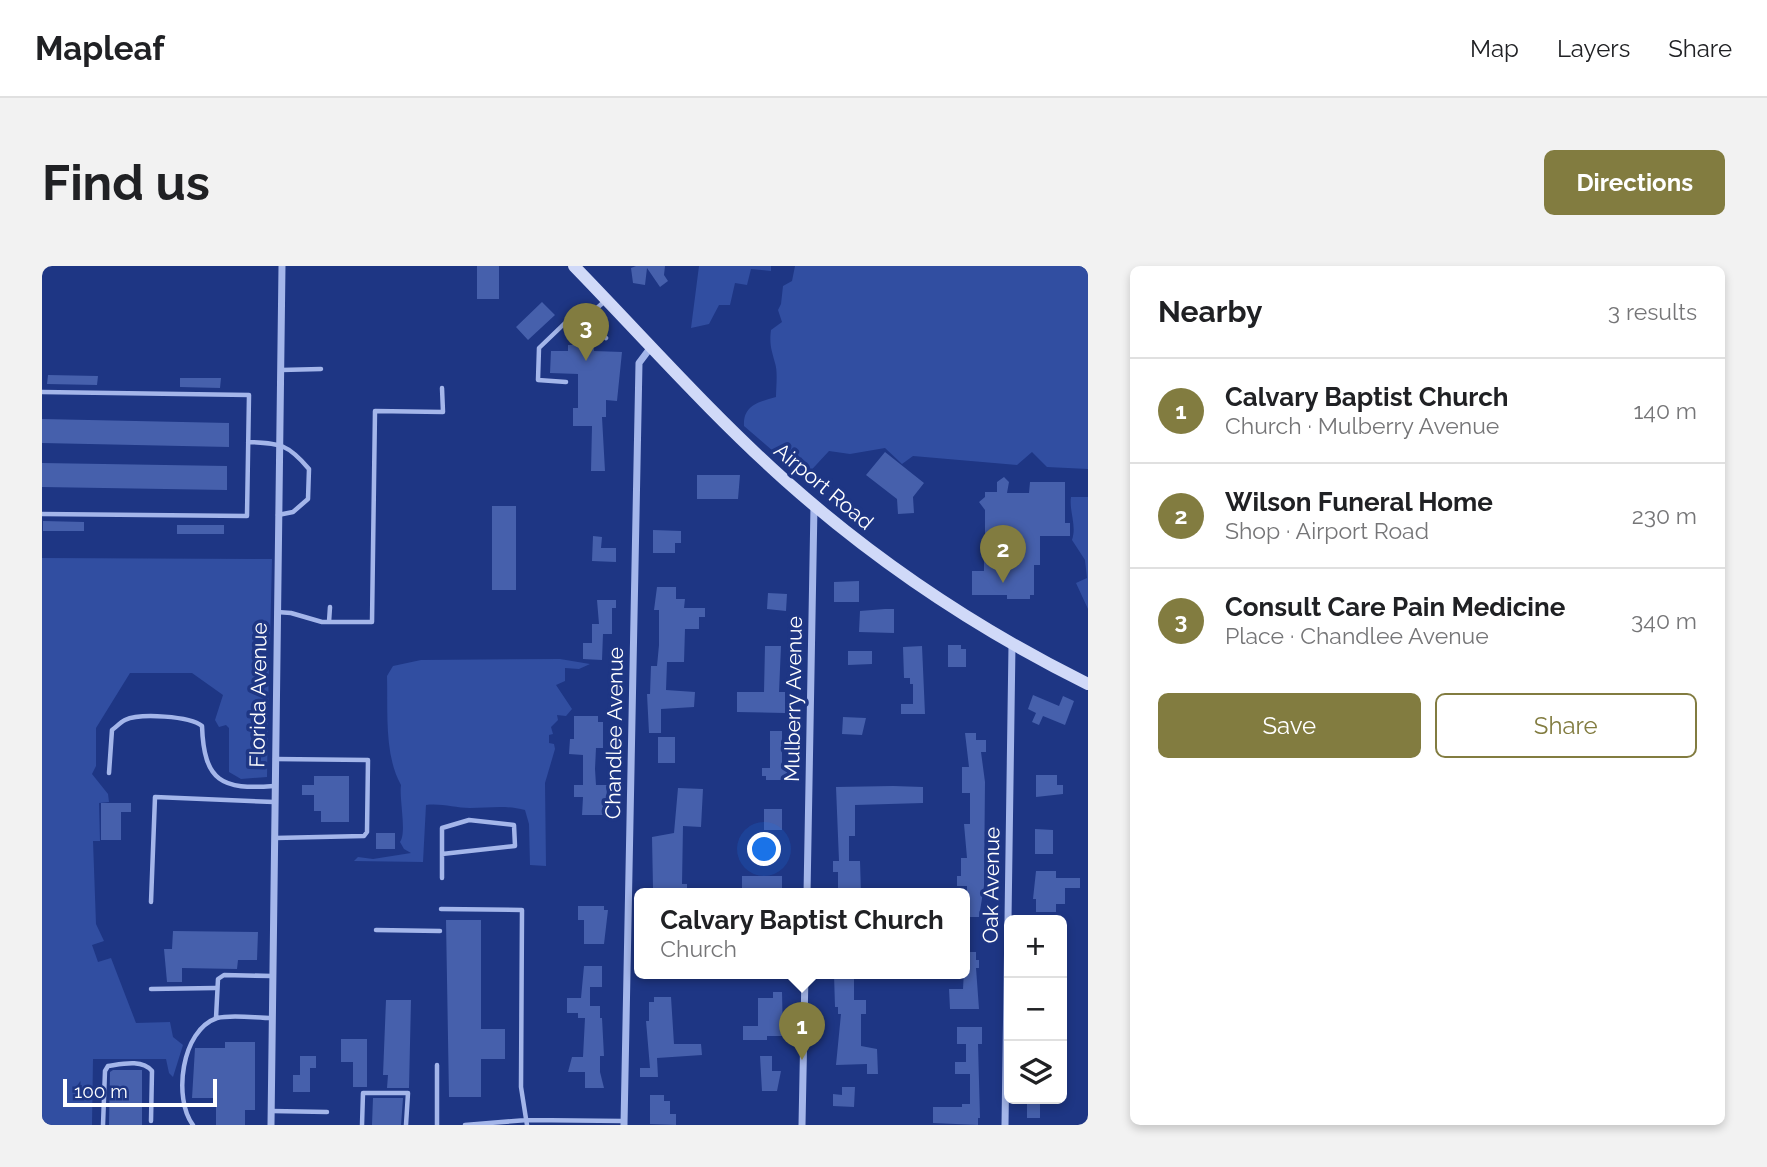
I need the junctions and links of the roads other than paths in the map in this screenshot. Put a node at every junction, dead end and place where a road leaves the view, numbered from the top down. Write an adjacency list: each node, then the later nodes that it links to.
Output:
1 (282, 266): 8 (street, Florida Avenue)
2 (574, 266): 3 (main road, Airport Road)
3 (607, 300): 4 (lane); 6 (main road, Airport Road)
4 (587, 317): 5 (lane); 9 (lane)
5 (607, 338)
6 (652, 346): 14 (main road, Airport Road); 45 (street, Chandlee Avenue)
7 (321, 369): 8 (lane)
8 (281, 370): 13 (street, Florida Avenue)
9 (566, 382)
10 (442, 388): 19 (lane)
11 (42, 392): 12 (lane)
12 (248, 442): 13 (lane); 15 (lane)
13 (279, 443): 16 (street, Florida Avenue); 16 (lane)
14 (814, 506): 20 (main road, Airport Road); 29 (street, Mulberry Avenue)
15 (42, 514)
16 (278, 515): 18 (street, Florida Avenue)
17 (330, 607): 19 (lane)
18 (276, 612): 19 (lane); 22 (street, Florida Avenue)
19 (330, 622)
20 (1012, 645): 21 (main road, Airport Road); 54 (street, Oak Avenue)
21 (1088, 684)
22 (275, 759): 24 (street, Florida Avenue); 26 (lane)
23 (109, 773): 24 (lane)
24 (274, 786): 25 (street, Florida Avenue)
25 (274, 802): 26 (street, Florida Avenue); 30 (lane)
26 (274, 838): 34 (street, Florida Avenue)
27 (442, 854): 27 (lane); 28 (lane)
28 (442, 878)
29 (807, 888)
30 (151, 902)
31 (441, 909): 44 (lane)
32 (376, 930): 33 (lane)
33 (440, 931)
34 (272, 975): 36 (lane); 39 (street, Florida Avenue)
35 (805, 979): 53 (street)
36 (215, 988): 37 (lane); 38 (lane)
37 (151, 989)
38 (216, 1018): 39 (lane); 47 (lane)
39 (272, 1018): 41 (street, Florida Avenue)
40 (437, 1065): 51 (lane)
41 (271, 1111): 42 (lane); 48 (street, Florida Avenue)
42 (327, 1112)
43 (150, 1121): 46 (lane)
44 (527, 1123): 45 (lane); 52 (lane)
45 (624, 1123)
46 (103, 1125)
47 (193, 1125)
48 (271, 1125)
49 (362, 1125): 50 (lane)
50 (406, 1125)
51 (437, 1125)
52 (465, 1125)
53 (802, 1125)
54 (1005, 1125)

